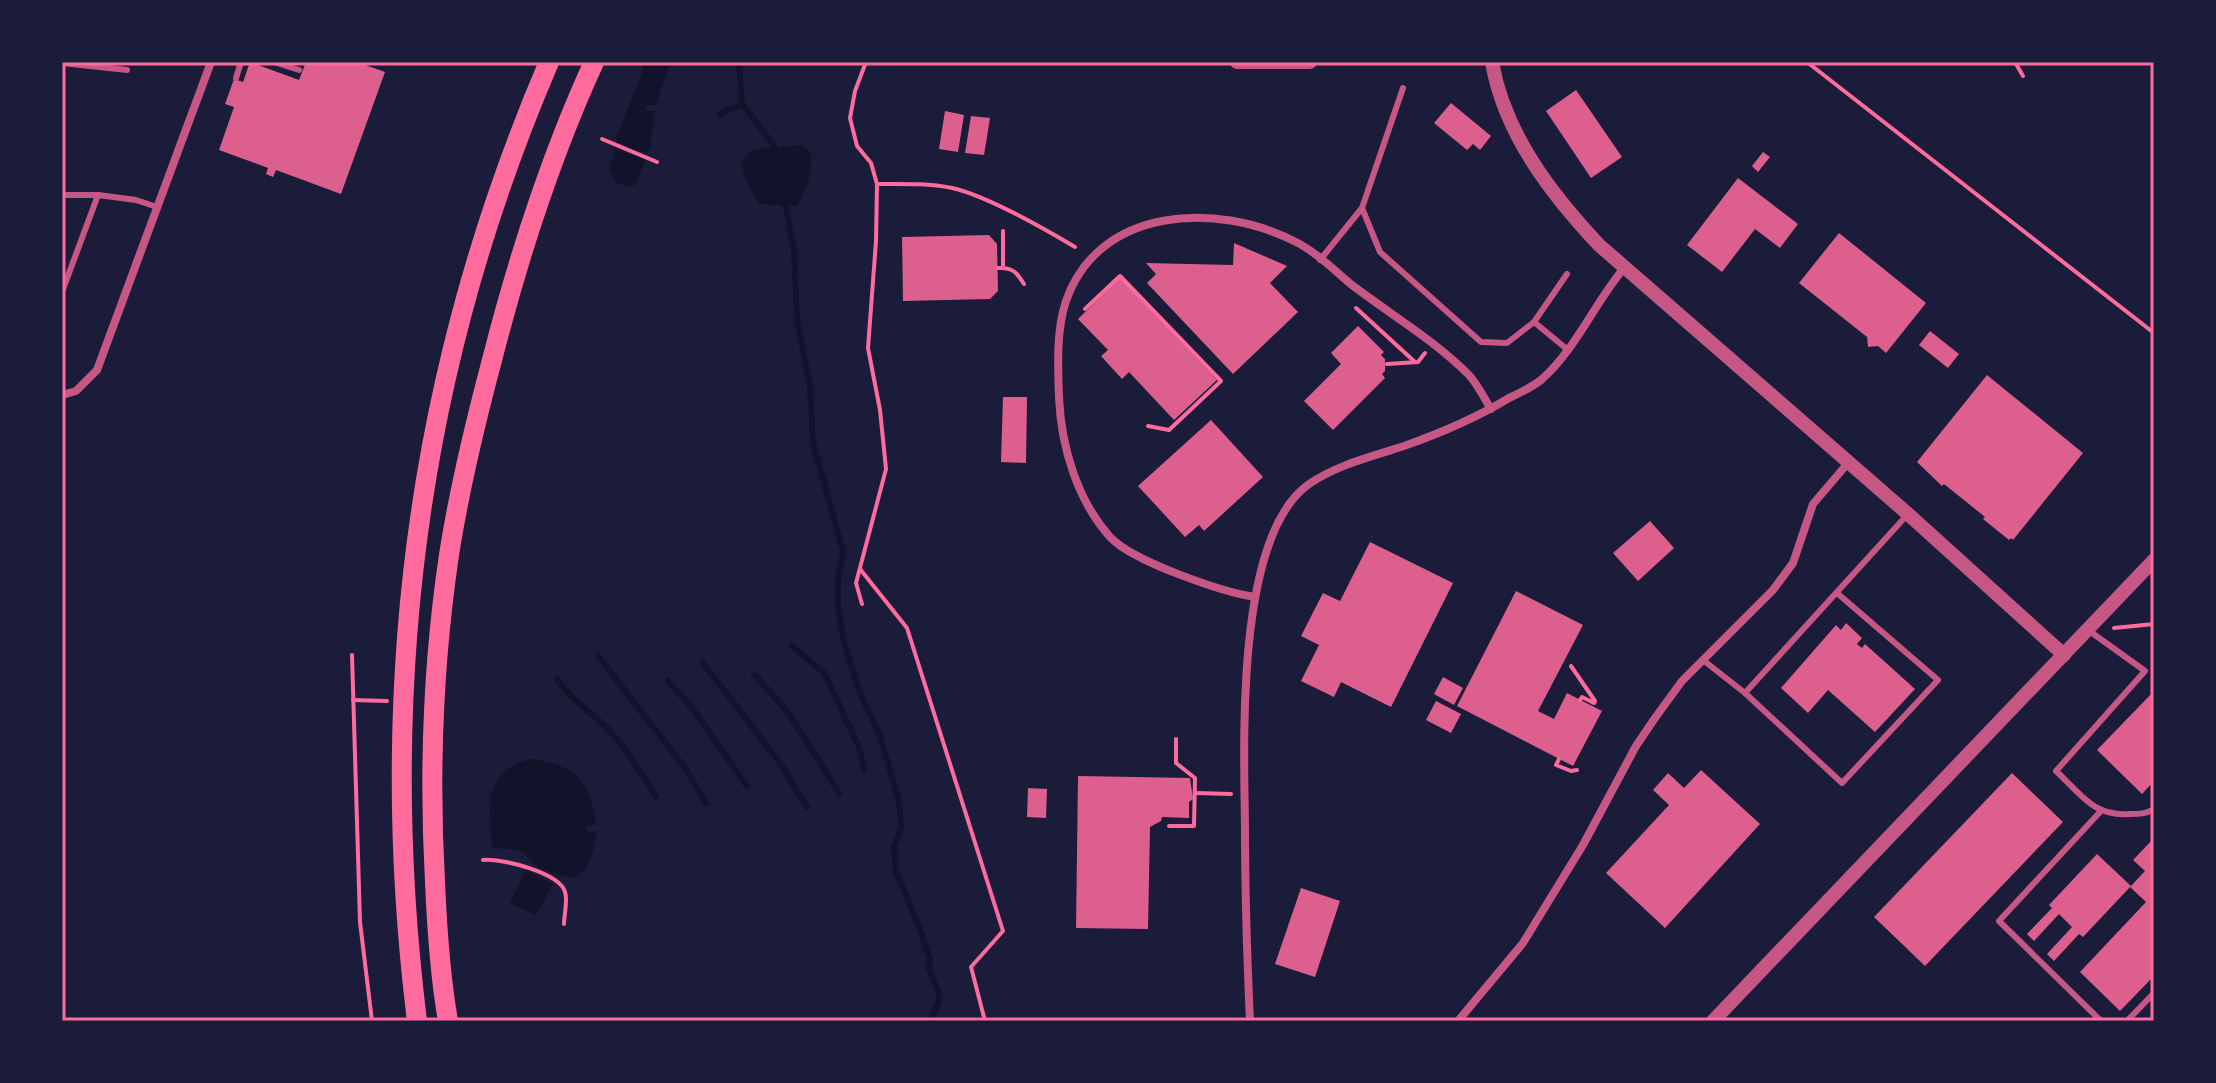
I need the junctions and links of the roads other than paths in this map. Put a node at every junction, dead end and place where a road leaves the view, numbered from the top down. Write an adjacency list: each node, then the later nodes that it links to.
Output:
1 (211, 62): 16 (street)
2 (241, 62): 12 (lane)
3 (274, 62): 11 (lane)
4 (549, 62): 40 (main road)
5 (594, 62): 41 (main road)
6 (1237, 62): 7 (street)
7 (1310, 62)
8 (1492, 62): 19 (street)
9 (62, 63): 10 (lane)
10 (127, 70)
11 (299, 70)
12 (236, 78)
13 (1403, 88): 17 (lane)
14 (62, 195): 15 (lane)
15 (98, 195): 16 (lane); 21 (lane)
16 (157, 207): 24 (street)
17 (1362, 208): 18 (lane); 22 (lane)
18 (1320, 260): 25 (street); 30 (street)
19 (1624, 268): 23 (street); 26 (street)
20 (1567, 274): 22 (lane)
21 (62, 292)
22 (1534, 322): 23 (lane)
23 (1568, 350): 25 (street)
24 (62, 395)
25 (1491, 409): 30 (street)
26 (1848, 463): 27 (street); 33 (street)
27 (1908, 514): 29 (lane); 32 (street)
28 (2154, 560): 31 (street)
29 (1837, 593): 36 (lane); 36 (lane)
30 (1255, 597): 42 (street)
31 (2088, 630): 32 (street); 35 (lane)
32 (2064, 655): 44 (street)
33 (1703, 660): 36 (lane); 43 (street)
34 (2154, 666): 35 (lane)
35 (2145, 671): 38 (lane)
36 (1745, 693)
37 (2154, 809): 38 (lane)
38 (2100, 812): 45 (lane)
39 (2154, 993): 46 (lane)
40 (417, 1021)
41 (448, 1021)
42 (1250, 1021)
43 (1458, 1021)
44 (1713, 1021)
45 (2101, 1021)
46 (2127, 1021)

